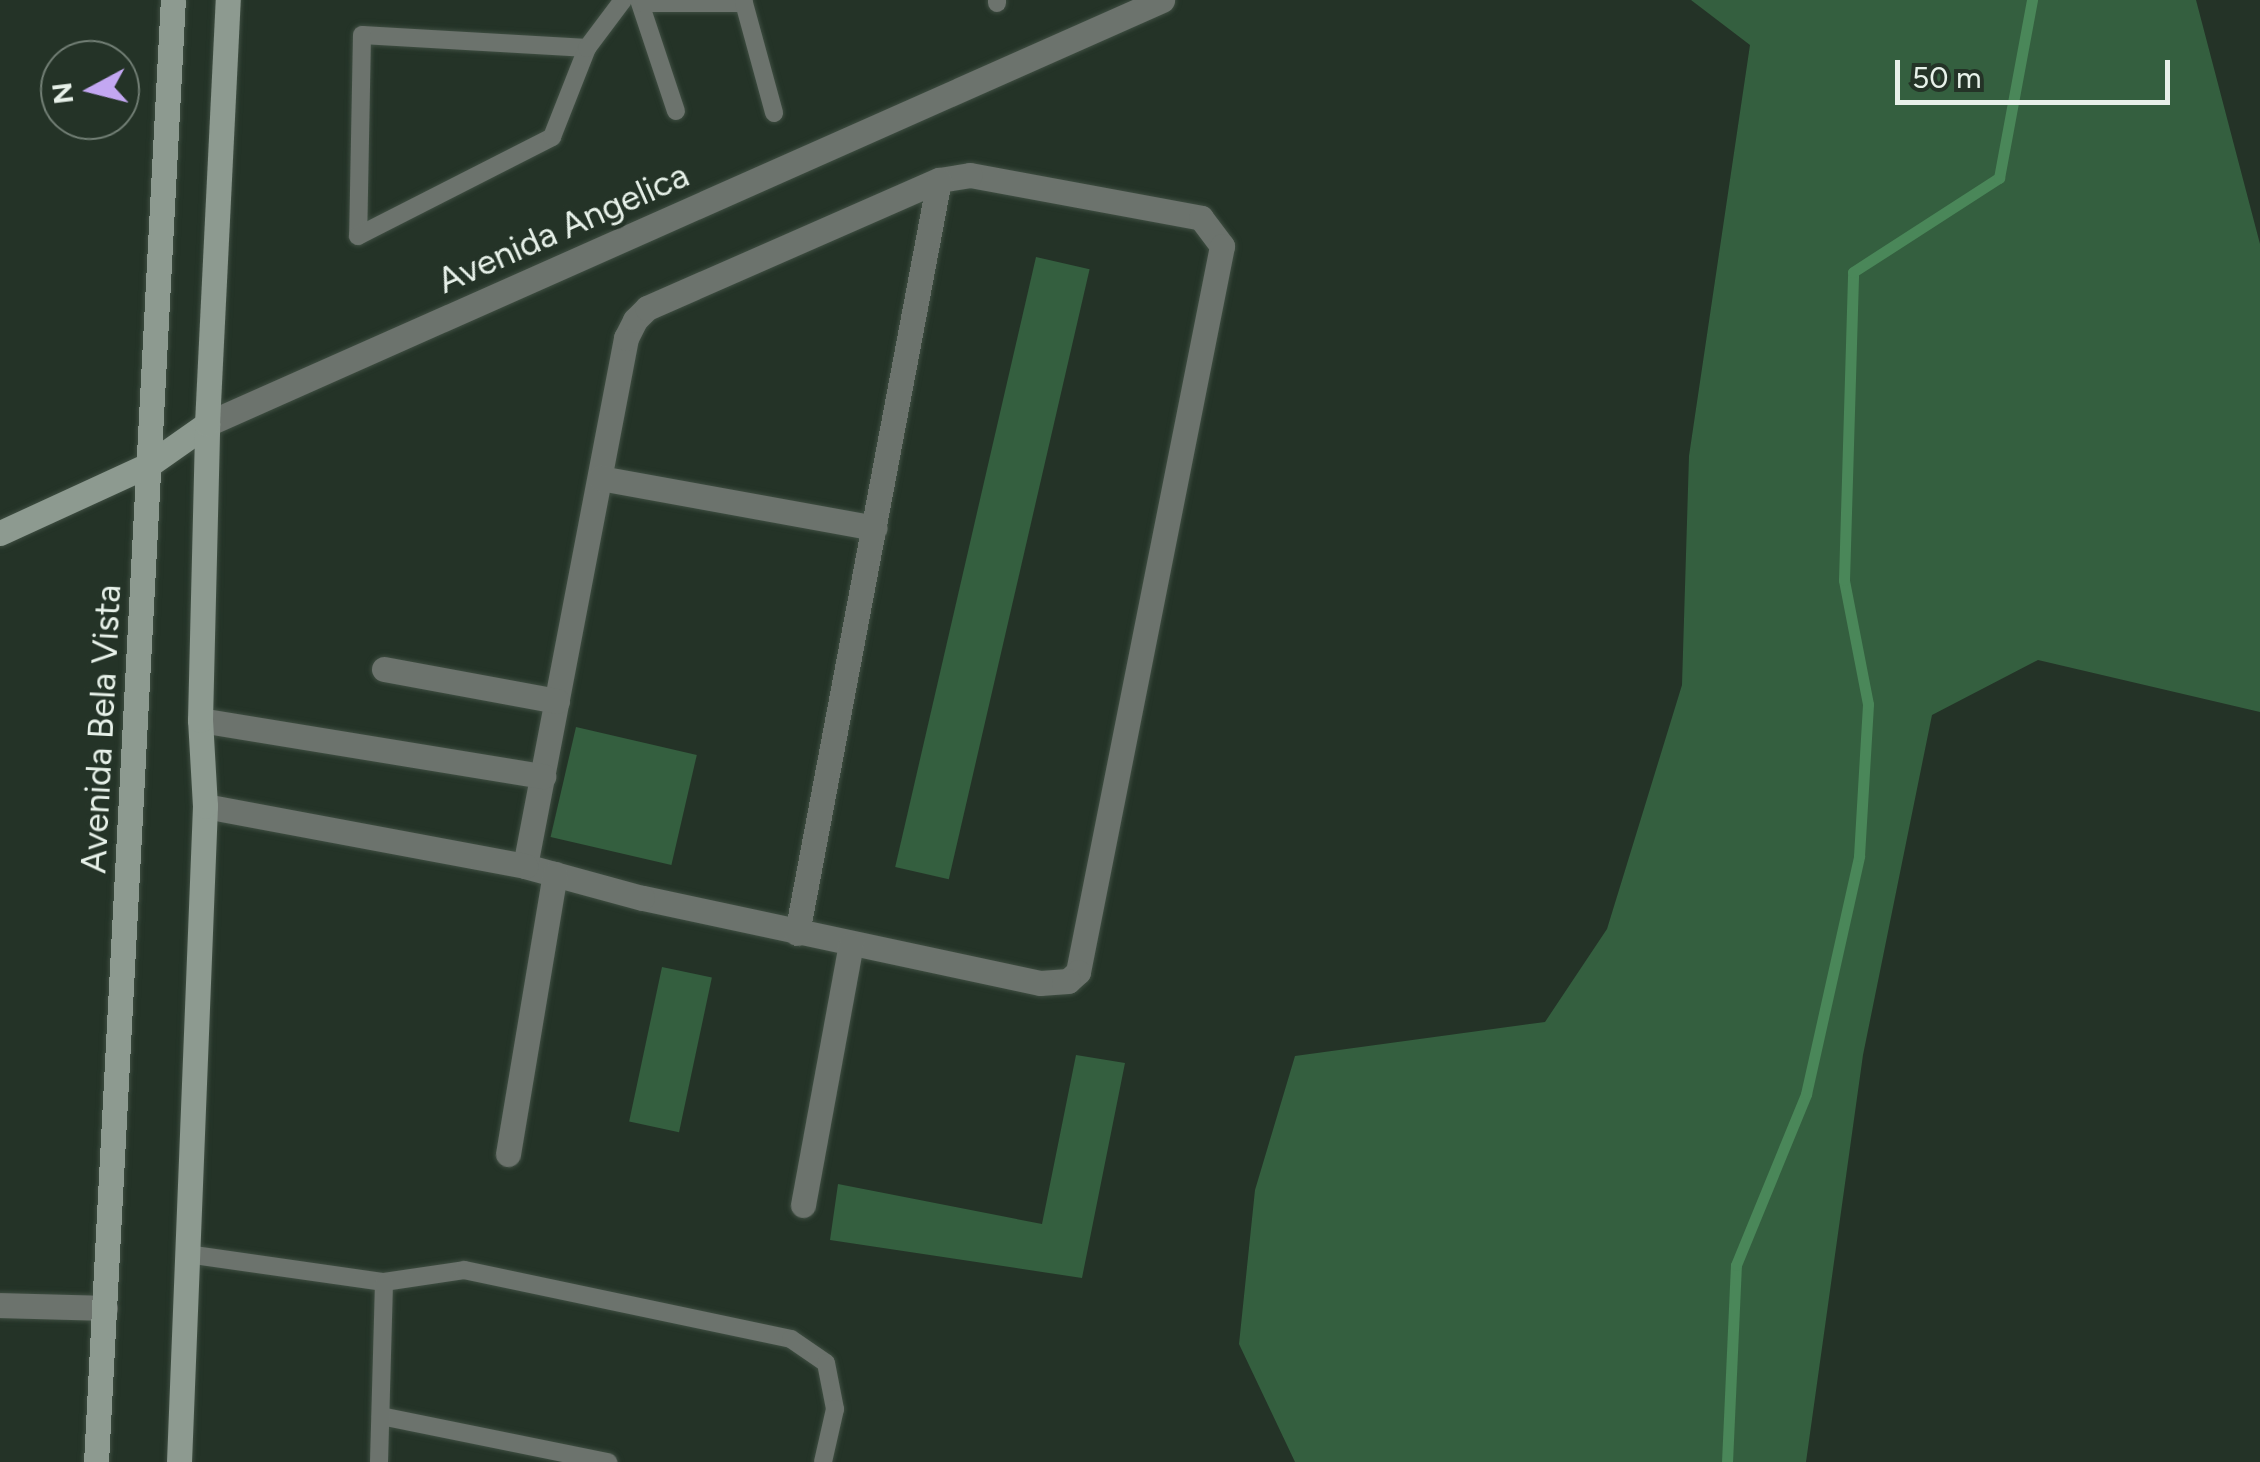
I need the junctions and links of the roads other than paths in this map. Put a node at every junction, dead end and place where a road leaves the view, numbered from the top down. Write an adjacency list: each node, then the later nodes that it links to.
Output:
1 (174, 0): 10 (main road, Avenida Bela Vista)
2 (228, 0): 9 (main road)
3 (1162, 0): 9 (street, Avenida Angelica)
4 (635, 1): 5 (lane); 6 (lane); 7 (lane)
5 (587, 48): 5 (lane)
6 (676, 111)
7 (774, 113)
8 (939, 180): 11 (street); 12 (street); 22 (street)
9 (207, 424): 10 (main road, Avenida Angelica); 16 (main road)
10 (150, 464): 13 (main road, Avenida Angelica); 28 (main road, Avenida Bela Vista)
11 (600, 478): 12 (street); 15 (street)
12 (874, 528): 21 (street)
13 (0, 533)
14 (384, 669): 15 (street)
15 (557, 700): 17 (street)
16 (200, 720): 17 (street); 18 (main road)
17 (542, 776): 19 (street)
18 (205, 806): 19 (street); 25 (main road)
19 (525, 866): 20 (street)
20 (555, 874): 21 (street); 23 (street)
21 (797, 932): 22 (street)
22 (850, 944): 24 (street)
23 (508, 1154)
24 (803, 1205)
25 (187, 1254): 26 (lane); 31 (main road)
26 (384, 1282): 29 (lane); 34 (lane)
27 (0, 1306): 28 (street)
28 (105, 1308): 30 (main road, Avenida Bela Vista)
29 (380, 1416): 32 (lane); 33 (lane)
30 (96, 1462)
31 (179, 1462)
32 (379, 1462)
33 (608, 1462)
34 (823, 1462)

